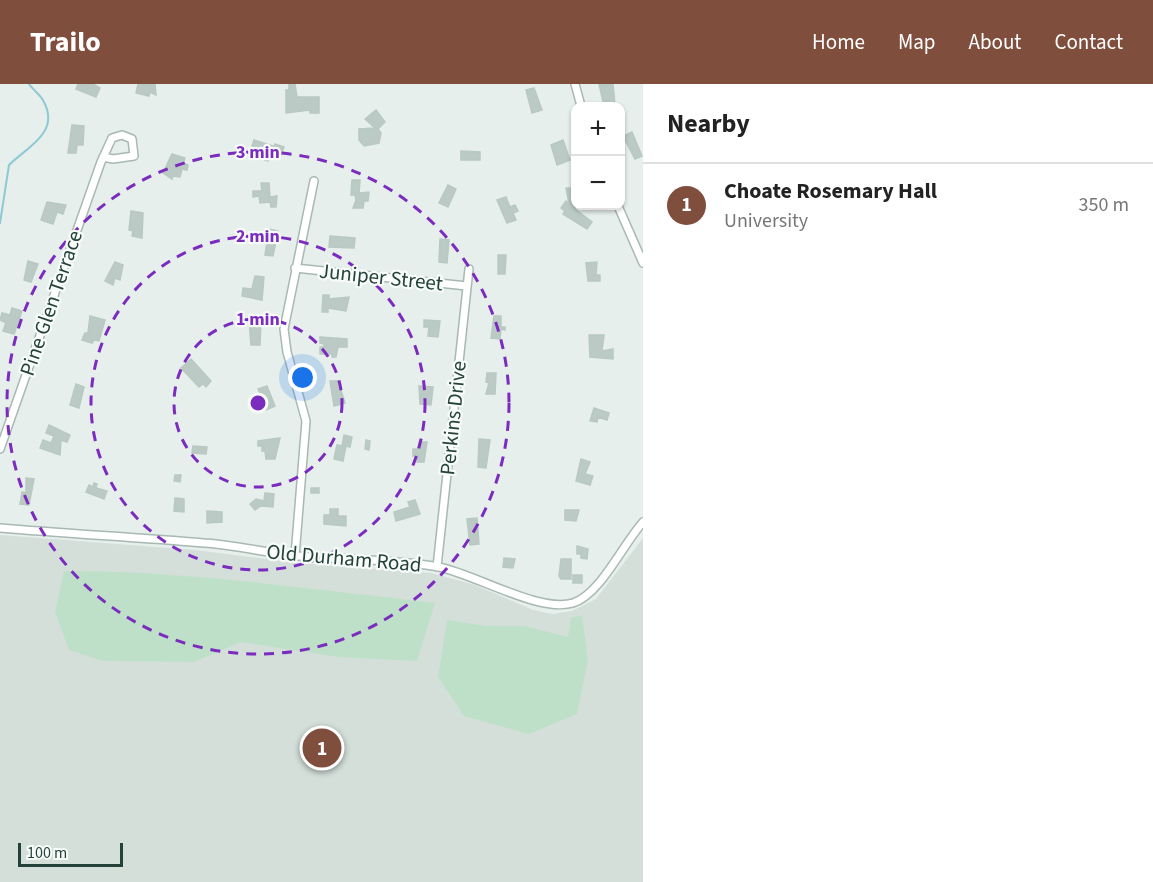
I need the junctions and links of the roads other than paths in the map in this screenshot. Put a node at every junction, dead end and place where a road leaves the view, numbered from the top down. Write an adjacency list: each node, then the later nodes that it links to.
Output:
1 (574, 84): 2 (street)
2 (580, 102)
3 (103, 157): 3 (street, Pine Glen Terrace); 10 (street, Pine Glen Terrace)
4 (314, 181): 7 (street)
5 (620, 210): 6 (street)
6 (643, 263)
7 (296, 268): 9 (street, Juniper Street); 13 (street)
8 (469, 269): 9 (street, Perkins Drive)
9 (467, 286): 14 (street, Perkins Drive)
10 (0, 449)
11 (643, 522): 14 (street, Old Durham Road)
12 (0, 528): 13 (street, Old Durham Road)
13 (295, 556): 14 (street, Old Durham Road)
14 (437, 567)

